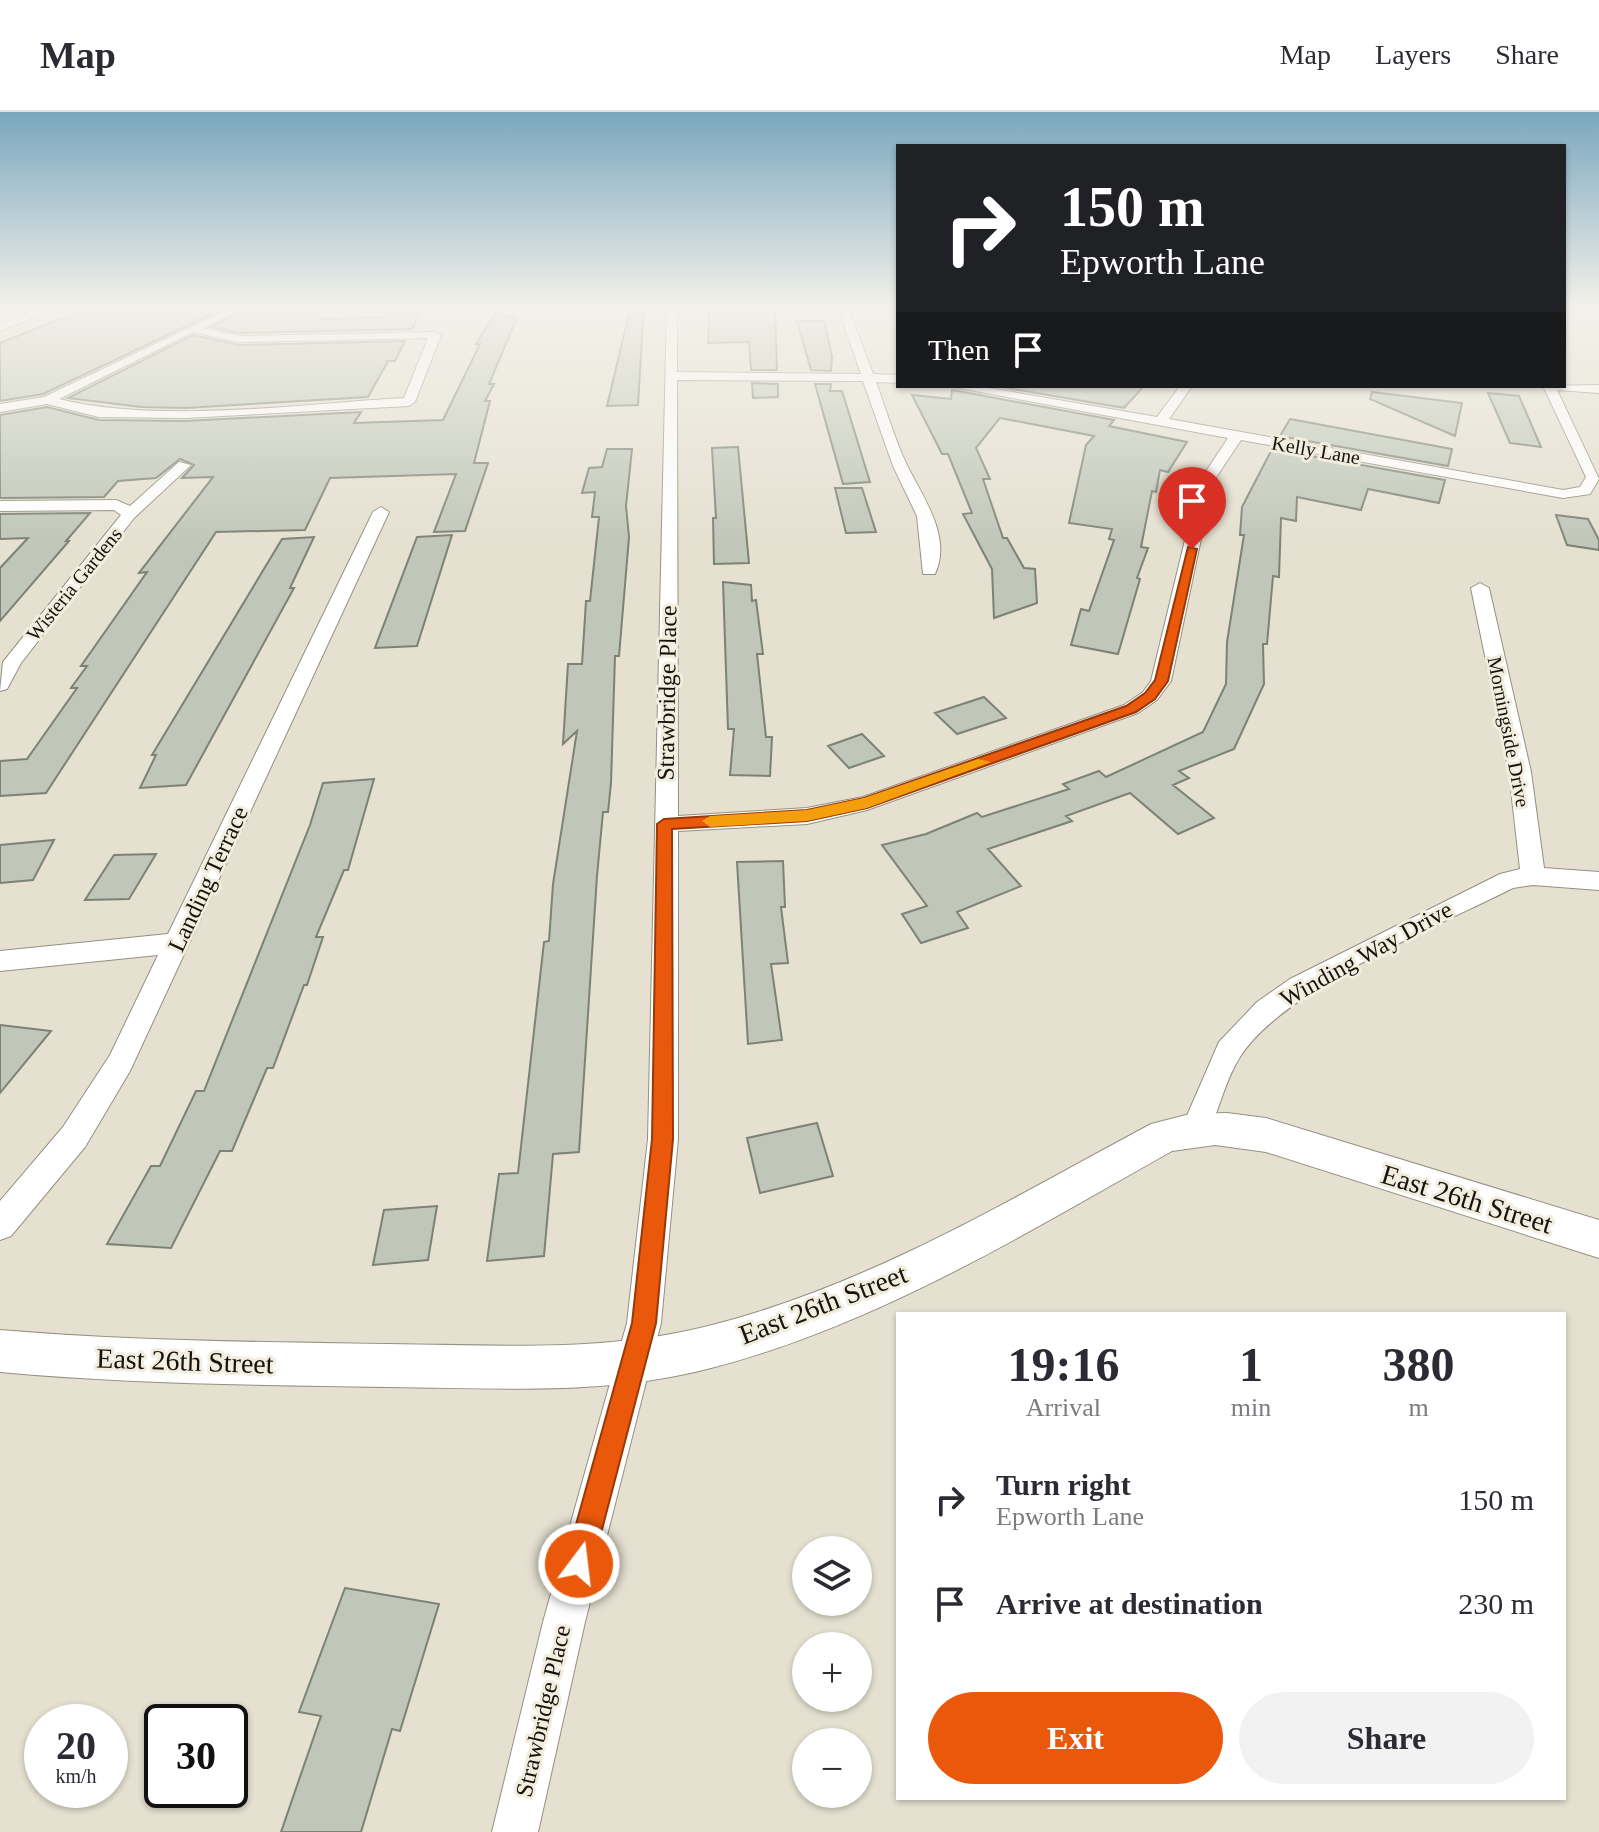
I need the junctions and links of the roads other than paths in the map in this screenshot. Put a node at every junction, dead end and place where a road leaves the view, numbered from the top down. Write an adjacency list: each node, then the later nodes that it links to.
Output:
1 (77, 385): 10 (street)
2 (415, 385): 10 (street)
3 (672, 385): 21 (street, Strawbridge Place)
4 (870, 385): 18 (street)
5 (1566, 387): 9 (street)
6 (966, 388): 12 (street, Kelly Lane)
7 (1185, 388): 12 (street)
8 (1552, 388): 13 (street, Kelly Lane)
9 (1599, 389)
10 (47, 400): 11 (street)
11 (0, 408)
12 (1161, 421): 13 (street, Kelly Lane)
13 (1236, 437): 21 (street)
14 (184, 465): 17 (street)
15 (0, 506): 17 (street, Wisteria Gardens)
16 (381, 512): 24 (street, Landing Terrace)
17 (129, 515): 20 (street, Wisteria Gardens)
18 (929, 570)
19 (1480, 588): 22 (street, Morningside Drive)
20 (0, 685)
21 (664, 824): 30 (street, Strawbridge Place)
22 (1533, 876): 23 (street, Winding Way Drive); 26 (street, Winding Way Drive)
23 (1599, 881)
24 (179, 943): 25 (street); 27 (street, Landing Terrace)
25 (0, 961)
26 (1197, 1127): 28 (street, East 26th Street); 30 (street, East 26th Street)
27 (0, 1225)
28 (1599, 1239)
29 (0, 1351): 30 (street, East 26th Street)
30 (634, 1362): 31 (street, Strawbridge Place)
31 (515, 1832)

